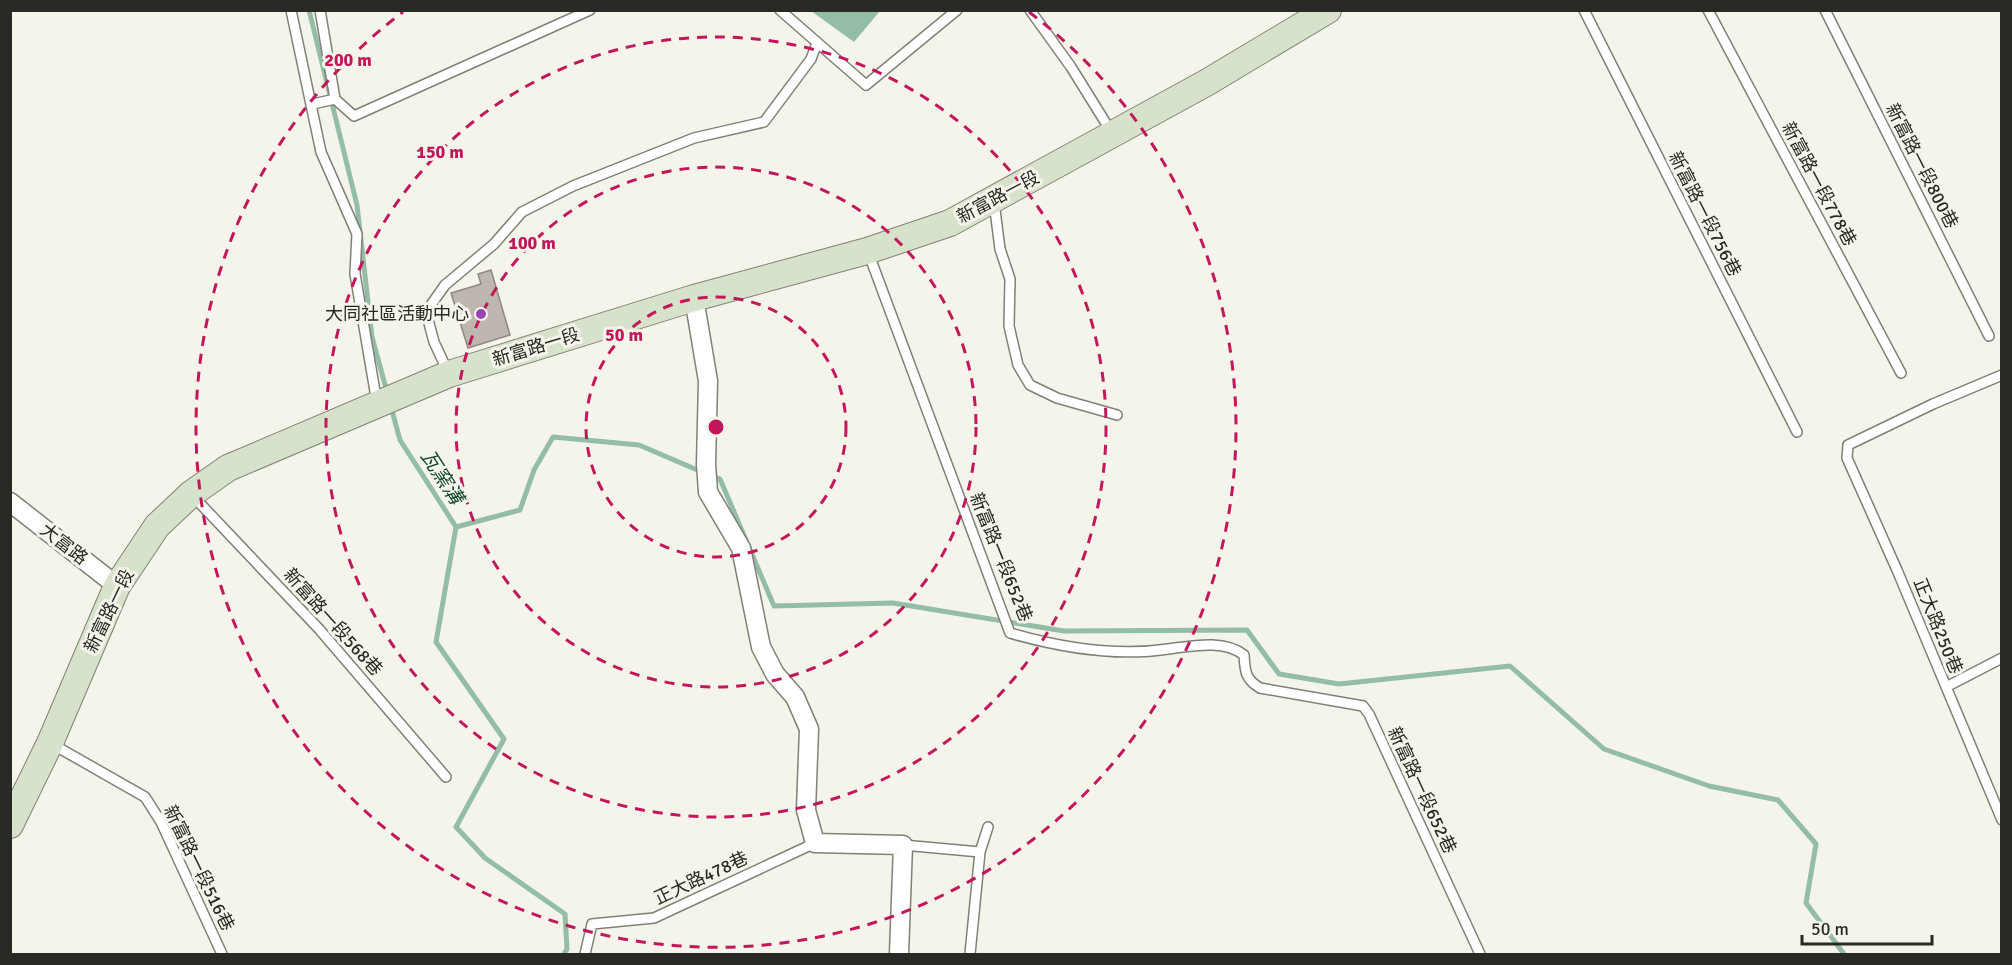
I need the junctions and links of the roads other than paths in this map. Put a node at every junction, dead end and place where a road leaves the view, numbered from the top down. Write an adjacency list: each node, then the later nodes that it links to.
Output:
1 (291, 10): 13 (lane)
2 (320, 10): 12 (lane)
3 (590, 10): 12 (lane)
4 (780, 10): 11 (lane)
5 (957, 10): 11 (lane)
6 (1030, 10): 14 (lane)
7 (1328, 10): 14 (street, 新富路一段)
8 (1584, 10): 24 (lane, 新富路一段756巷)
9 (1708, 10): 19 (lane, 新富路一段778巷)
10 (1825, 10): 18 (lane, 新富路一段800巷)
11 (817, 43): 20 (lane)
12 (335, 99): 13 (lane)
13 (313, 104): 22 (lane)
14 (1112, 134): 15 (street, 新富路一段)
15 (994, 200): 16 (street, 新富路一段); 23 (lane)
16 (867, 251): 17 (street, 新富路一段); 42 (lane, 新富路一段652巷)
17 (694, 298): 20 (street, 新富路一段); 35 (street)
18 (1989, 336)
19 (1901, 373)
20 (449, 374): 22 (street, 新富路一段)
21 (2001, 375): 29 (lane, 正大路250巷)
22 (377, 403): 25 (street, 新富路一段)
23 (1117, 415)
24 (1797, 432)
25 (190, 494): 27 (street, 新富路一段); 31 (lane, 新富路一段568巷)
26 (10, 502): 27 (street, 大富路)
27 (117, 586): 30 (street, 新富路一段)
28 (2001, 657): 29 (lane)
29 (1946, 687): 32 (lane, 正大路250巷)
30 (50, 743): 33 (street, 新富路一段); 38 (lane, 新富路一段516巷)
31 (446, 777)
32 (2001, 820)
33 (10, 825)
34 (988, 827): 37 (lane)
35 (814, 843): 36 (street); 39 (lane, 正大路478巷)
36 (903, 845): 37 (lane); 40 (street)
37 (980, 852): 41 (lane)
38 (222, 954)
39 (585, 954)
40 (899, 954)
41 (970, 954)
42 (1480, 954)

